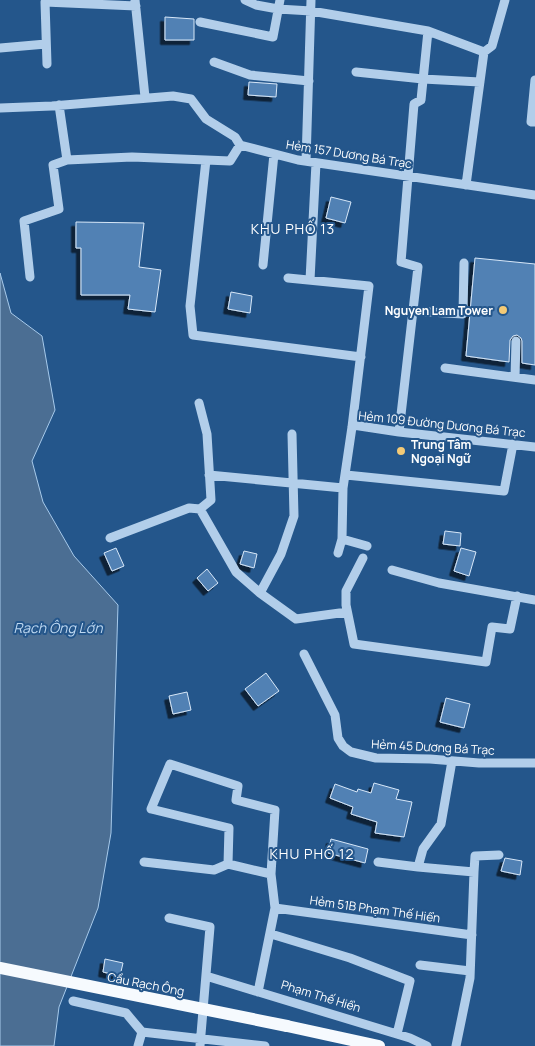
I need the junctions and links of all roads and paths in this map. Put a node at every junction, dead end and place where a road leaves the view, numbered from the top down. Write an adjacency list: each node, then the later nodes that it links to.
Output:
1 (245, 0): 5 (street)
2 (311, 0): 6 (street)
3 (502, 1): 11 (street)
4 (136, 3): 9 (street); 19 (street)
5 (279, 4): 6 (street); 7 (street)
6 (311, 11): 8 (street); 17 (street)
7 (200, 22)
8 (428, 31): 11 (street); 15 (street)
9 (46, 44): 10 (street); 13 (street)
10 (0, 48)
11 (484, 52): 18 (street)
12 (214, 62): 17 (street)
13 (47, 64)
14 (356, 72): 15 (street)
15 (423, 79): 18 (street); 29 (street)
16 (535, 80): 22 (street)
17 (309, 81): 27 (street)
18 (480, 82): 30 (street)
19 (145, 97): 20 (street, Hẻm 157 Dương Bá Trạc); 23 (street, Hẻm 157 Dương Bá Trạc)
20 (59, 105): 21 (street, Hẻm 157 Dương Bá Trạc); 25 (street)
21 (0, 108)
22 (533, 122)
23 (240, 145): 24 (street, Hẻm 157 Dương Bá Trạc); 26 (street)
24 (274, 154): 27 (street, Hẻm 157 Dương Bá Trạc); 33 (street)
25 (67, 160): 26 (street); 34 (street)
26 (206, 160): 39 (street)
27 (306, 161): 28 (street, Hẻm 157 Dương Bá Trạc)
28 (316, 163): 29 (street, Hẻm 157 Dương Bá Trạc); 36 (street)
29 (407, 176): 30 (street, Hẻm 157 Dương Bá Trạc); 37 (street)
30 (466, 185): 31 (street, Hẻm 157 Dương Bá Trạc)
31 (535, 195)
32 (464, 263): 37 (street)
33 (263, 265)
34 (30, 276)
35 (288, 278): 36 (street)
36 (310, 280): 39 (street)
37 (413, 311): 45 (street)
38 (516, 341): 41 (street)
39 (361, 357): 44 (street)
40 (445, 368): 41 (street)
41 (515, 377): 42 (street)
42 (535, 380)
43 (199, 403): 50 (street)
44 (353, 425): 45 (street, Hẻm 109 Đường Dương Bá Trạc); 49 (street, Hẻm 109 Đường Dương Bá Trạc)
45 (399, 432): 47 (street, Hẻm 109 Đường Dương Bá Trạc)
46 (292, 434): 51 (street)
47 (513, 444): 48 (street, Hẻm 109 Đường Dương Bá Trạc); 49 (street)
48 (535, 446)
49 (346, 475): 52 (street, Hẻm 109 Đường Dương Bá Trạc)
50 (210, 476): 51 (street); 53 (street)
51 (293, 484): 52 (street); 60 (street)
52 (343, 488): 55 (street, Hẻm 109 Đường Dương Bá Trạc)
53 (200, 509): 54 (street); 60 (street)
54 (110, 538)
55 (342, 539): 56 (street); 57 (street, Hẻm 109 Đường Dương Bá Trạc)
56 (367, 546)
57 (338, 552)
58 (363, 558): 63 (street)
59 (392, 570): 61 (street)
60 (260, 593): 63 (street)
61 (517, 596): 62 (street); 63 (street)
62 (535, 600)
63 (347, 612)
64 (304, 654): 65 (street, Hẻm 45 Dương Bá Trạc)
65 (452, 761): 66 (street, Hẻm 45 Dương Bá Trạc); 71 (street)
66 (535, 763)
67 (499, 856): 72 (street)
68 (144, 862): 70 (street)
69 (378, 862): 71 (street)
70 (228, 864): 73 (street); 73 (street)
71 (418, 867): 72 (street)
72 (474, 872): 77 (street)
73 (271, 874): 74 (street)
74 (275, 908): 76 (street); 77 (street, Hẻm 51B Phạm Thế Hiển)
75 (169, 918): 81 (street)
76 (271, 934): 82 (street); 85 (street)
77 (472, 935): 80 (street)
78 (420, 965): 80 (street)
79 (0, 968): 89 (main road, Cầu Rạch Ông, bridge)
80 (470, 971): 91 (street)
81 (206, 976): 82 (street, Phạm Thế Hiển); 86 (street)
82 (258, 992): 85 (street, Phạm Thế Hiển)
83 (73, 1001): 84 (street)
84 (142, 1032): 86 (street); 87 (street)
85 (397, 1034): 90 (street, Phạm Thế Hiển)
86 (200, 1042): 88 (street)
87 (138, 1046)
88 (265, 1046)
89 (379, 1046)
90 (427, 1046)
91 (456, 1046)

